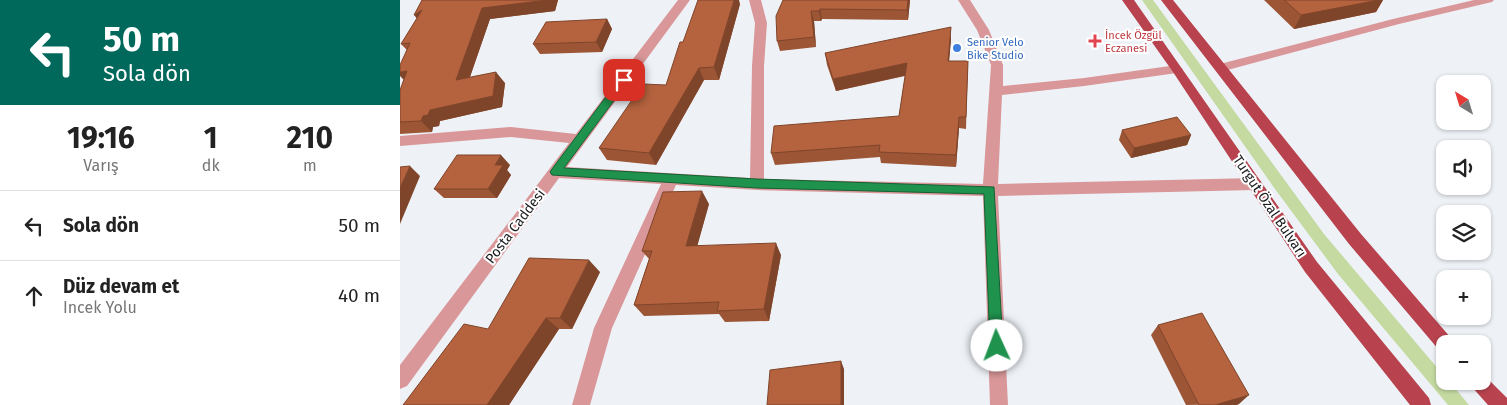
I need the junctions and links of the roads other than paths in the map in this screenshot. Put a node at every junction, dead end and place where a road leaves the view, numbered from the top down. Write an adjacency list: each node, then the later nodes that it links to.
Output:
1 (684, 0): 10 (street, Posta Caddesi)
2 (755, 0): 14 (street)
3 (964, 0): 9 (street)
4 (1128, 0): 8 (main road, Turgut Özal Bulvarı)
5 (1167, 0): 7 (main road)
6 (1488, 0): 7 (street)
7 (1220, 68): 17 (main road)
8 (1178, 69): 9 (street); 15 (main road, Turgut Özal Bulvarı)
9 (996, 91): 16 (street)
10 (580, 139): 11 (street); 12 (street, Posta Caddesi)
11 (400, 142)
12 (556, 172): 13 (street); 18 (street, Posta Caddesi)
13 (671, 179): 14 (street); 20 (street)
14 (757, 184): 16 (street)
15 (1255, 184): 16 (street); 22 (main road, Turgut Özal Bulvarı)
16 (990, 190): 21 (street)
17 (1437, 335)
18 (400, 380)
19 (1486, 390): 23 (main road)
20 (580, 405)
21 (999, 405)
22 (1422, 405)
23 (1500, 405)

